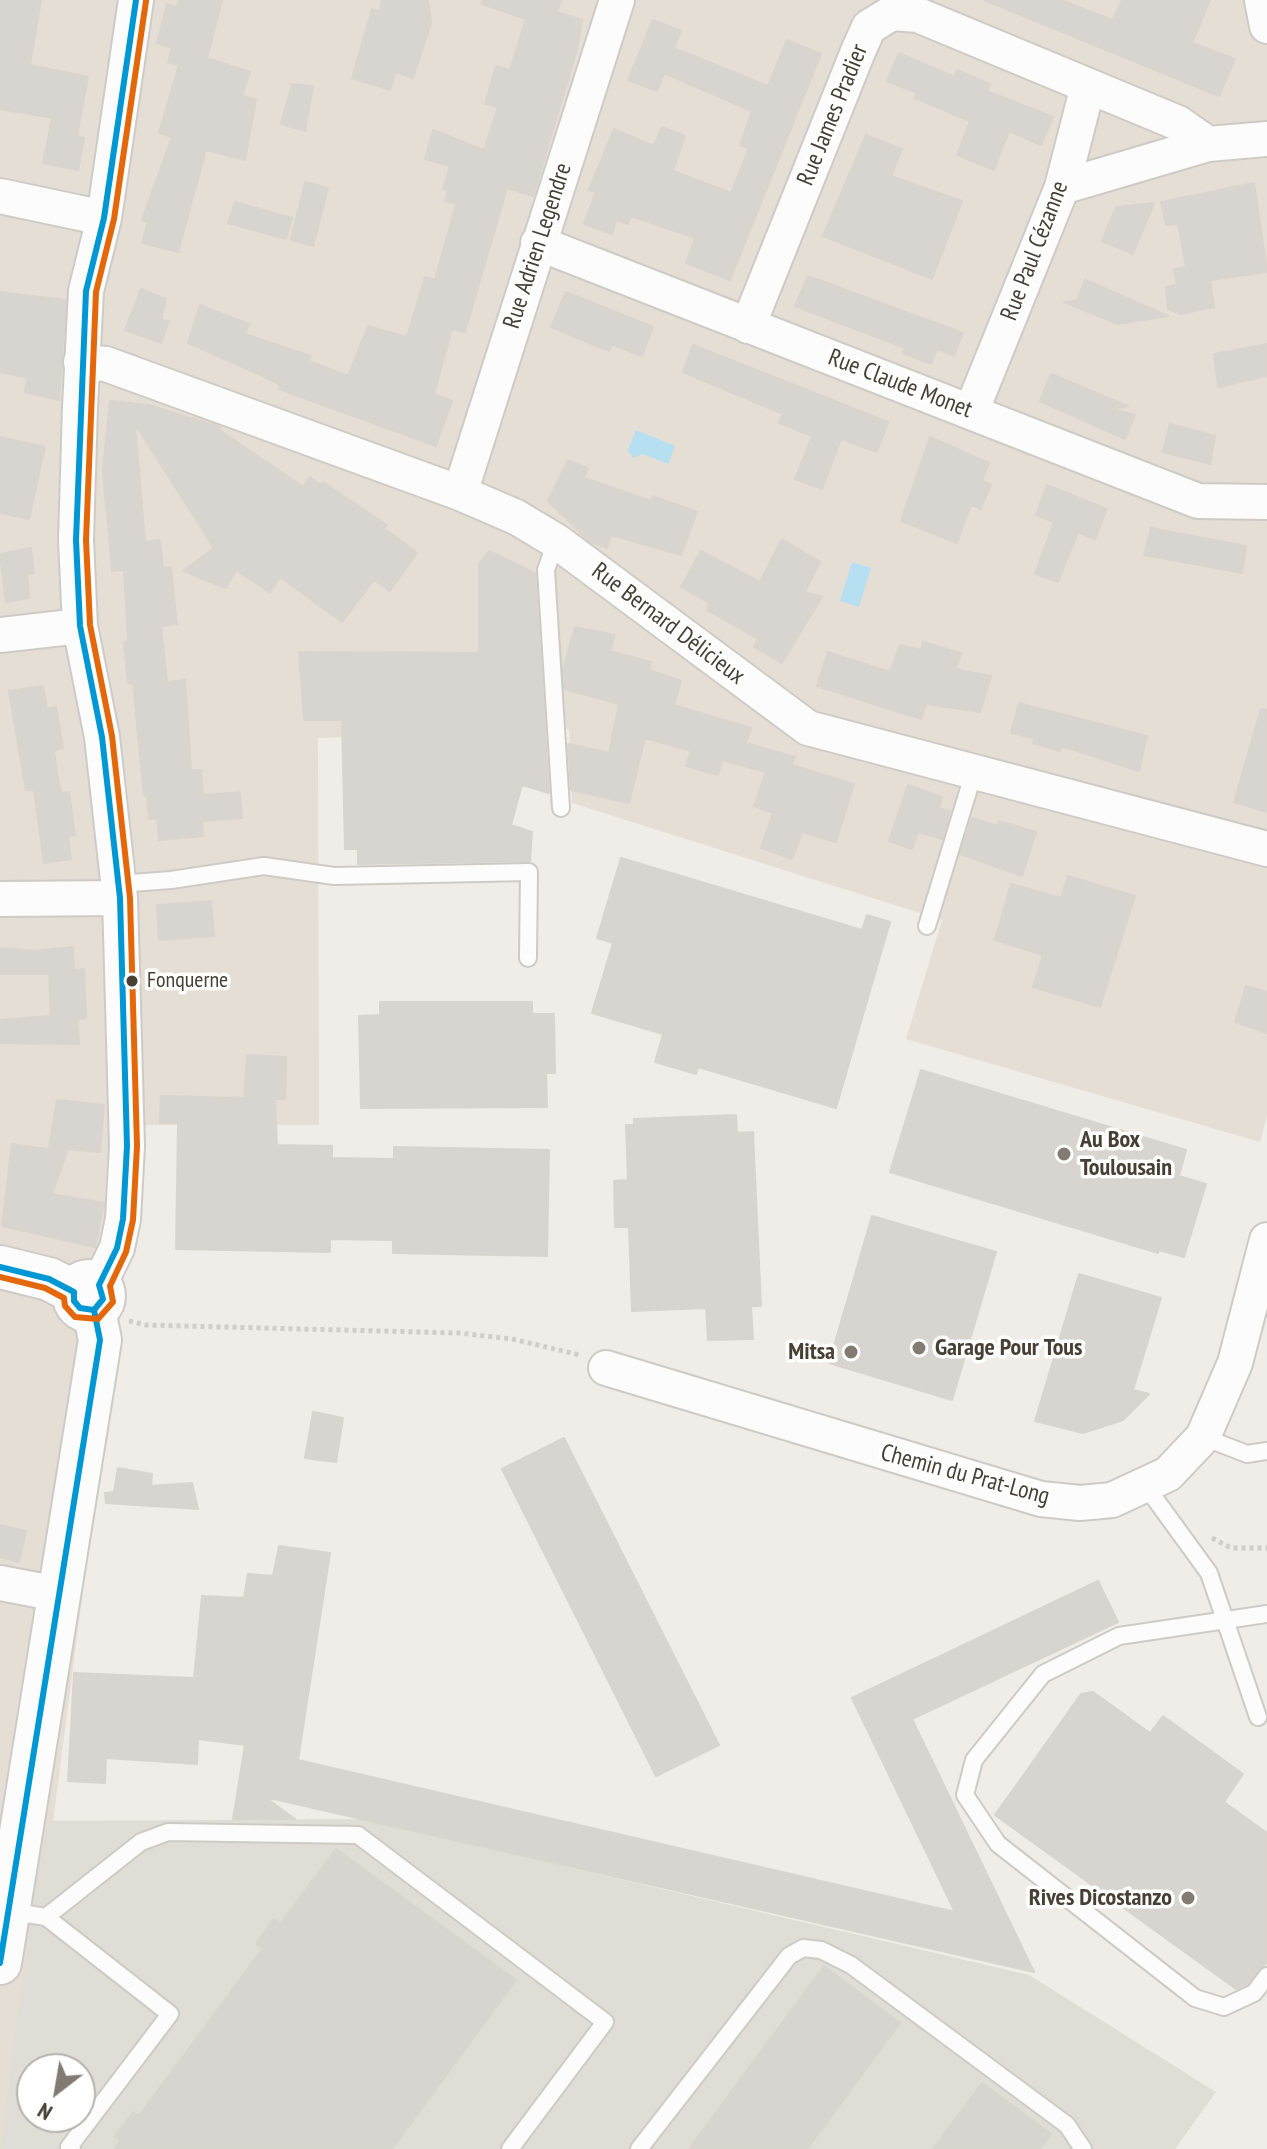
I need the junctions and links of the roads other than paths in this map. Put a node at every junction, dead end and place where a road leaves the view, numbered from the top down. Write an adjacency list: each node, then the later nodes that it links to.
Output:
1 (136, 0): 10 (street)
2 (617, 0): 11 (street, Rue Adrien Legendre)
3 (1262, 0): 4 (street)
4 (1267, 26)
5 (1088, 86): 7 (street, Rue James Pradier); 8 (street, Rue Paul Cézanne); 12 (street, Rue James Pradier)
6 (1267, 139): 7 (street)
7 (1208, 144): 8 (street)
8 (1062, 187): 14 (street, Rue Paul Cézanne)
9 (0, 196): 10 (street)
10 (104, 218): 13 (street)
11 (538, 243): 12 (street, Rue Claude Monet); 15 (street, Rue Adrien Legendre)
12 (748, 326): 14 (street, Rue Claude Monet)
13 (81, 362): 15 (street, Rue Bernard Délicieux); 18 (street)
14 (971, 412): 16 (street, Rue Claude Monet)
15 (460, 493): 17 (street, Rue Bernard Délicieux)
16 (1267, 502)
17 (556, 541): 20 (street, Rue Bernard Délicieux); 21 (lane)
18 (80, 626): 19 (street); 23 (street)
19 (0, 635)
20 (974, 772): 22 (street, Rue Bernard Délicieux); 25 (lane)
21 (561, 808)
22 (1267, 849)
23 (119, 891): 24 (street); 26 (lane); 29 (street)
24 (0, 899)
25 (927, 926)
26 (528, 958)
27 (1267, 1240): 31 (street, Chemin du Prat-Long)
28 (0, 1267): 29 (street)
29 (89, 1296): 35 (street)
30 (606, 1368): 33 (street, Chemin du Prat-Long)
31 (1203, 1437): 32 (lane); 33 (street, Chemin du Prat-Long)
32 (1267, 1451)
33 (1145, 1485): 37 (lane)
34 (0, 1583): 35 (street)
35 (58, 1594): 39 (street)
36 (1267, 1614): 37 (lane)
37 (1226, 1623): 38 (lane); 41 (lane)
38 (1258, 1717)
39 (27, 1914): 40 (street); 42 (lane); 43 (lane)
40 (0, 1963)
41 (1267, 1976)
42 (72, 2149)
43 (510, 2149)
44 (639, 2149): 45 (lane)
45 (1083, 2149)

